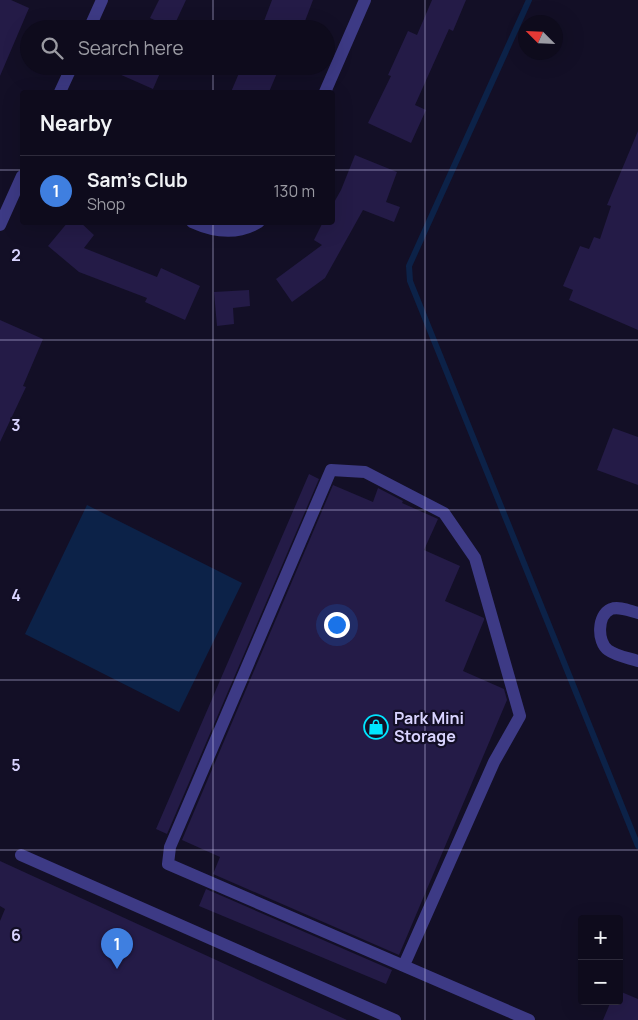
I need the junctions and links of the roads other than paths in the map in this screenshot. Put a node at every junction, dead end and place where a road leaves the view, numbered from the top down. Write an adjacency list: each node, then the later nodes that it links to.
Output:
1 (102, 0): 3 (street)
2 (365, 0): 4 (street)
3 (93, 20)
4 (335, 69)
5 (68, 75): 7 (street)
6 (332, 75): 8 (street)
7 (61, 90)
8 (326, 90)
9 (20, 180): 10 (street)
10 (0, 225)
11 (198, 225): 12 (street)
12 (252, 225)
13 (638, 613): 14 (street)
14 (638, 661)
15 (21, 855): 17 (street)
16 (404, 965): 16 (street); 18 (street)
17 (395, 1020)
18 (529, 1020)

